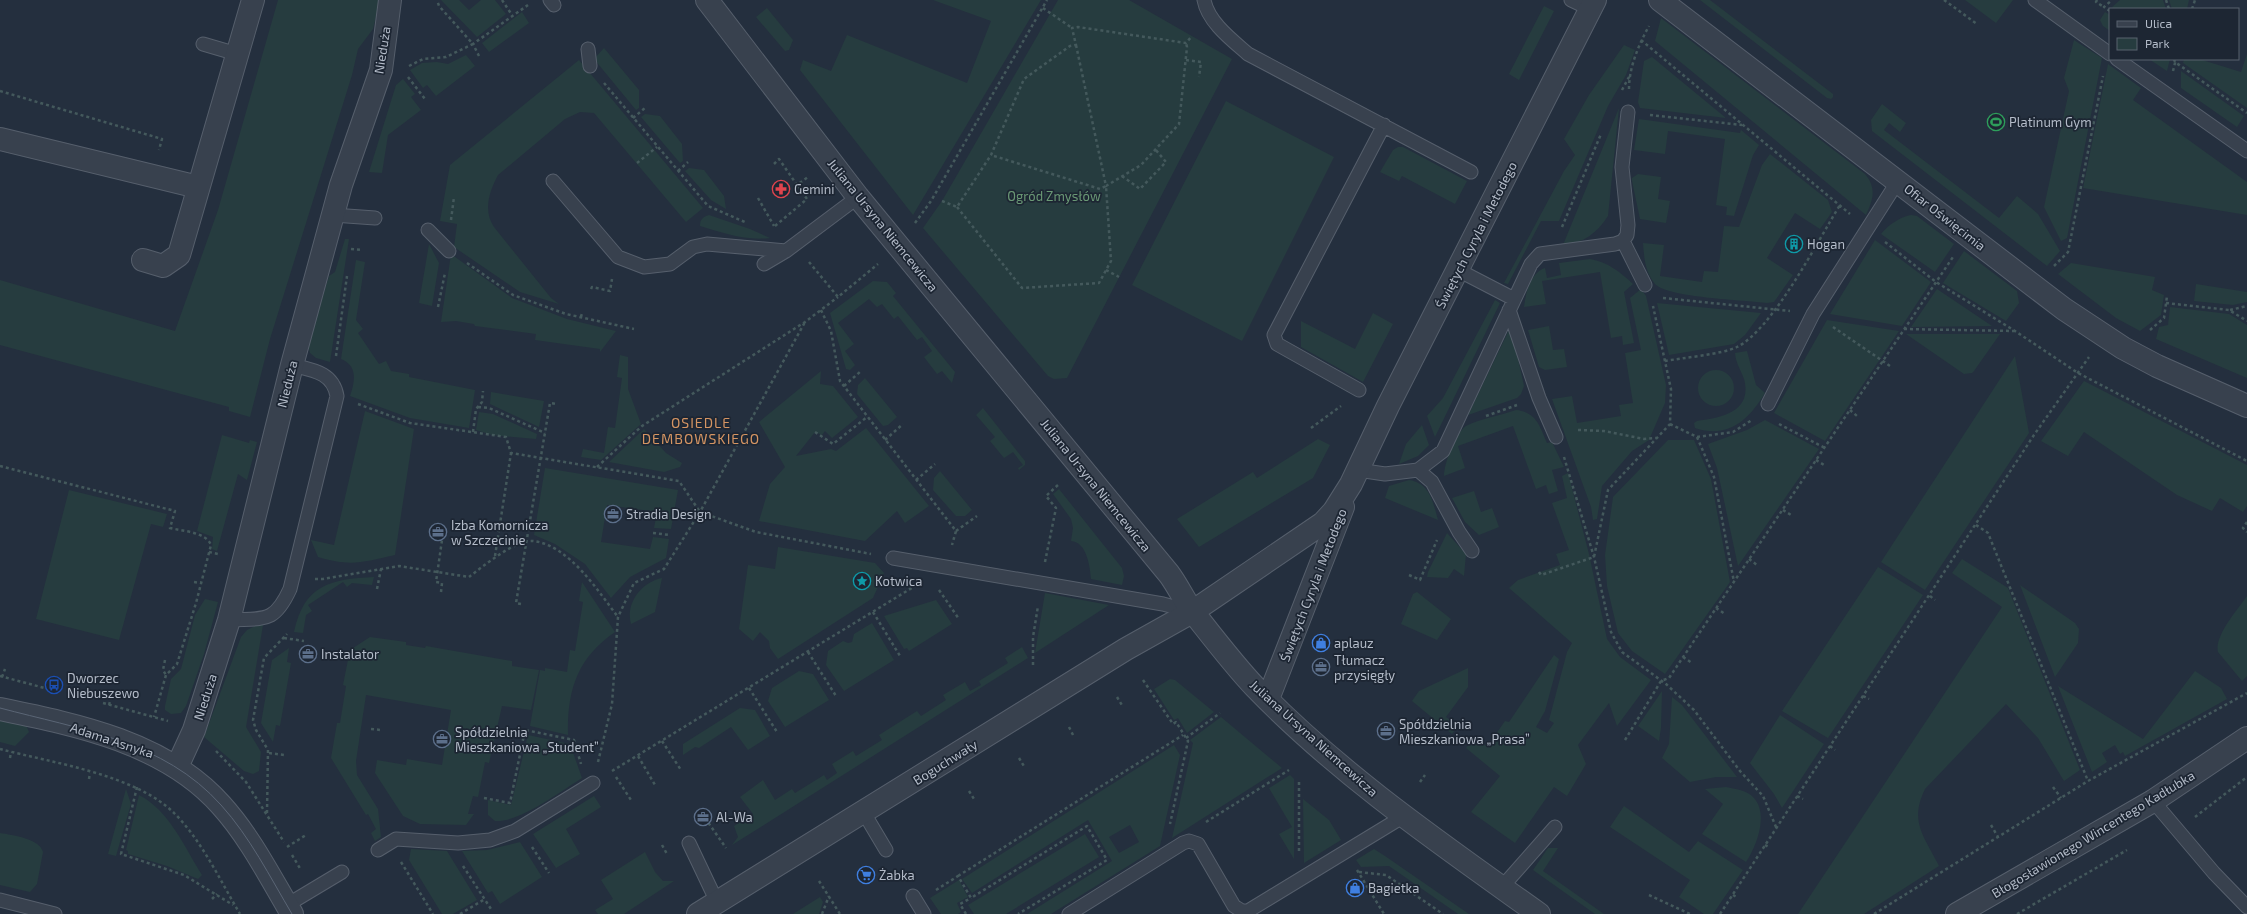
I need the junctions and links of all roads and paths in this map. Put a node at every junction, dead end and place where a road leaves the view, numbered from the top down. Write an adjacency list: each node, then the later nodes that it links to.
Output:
1 (252, 0): 28 (street)
2 (390, 0): 75 (street, Nieduża)
3 (436, 0): 25 (path)
4 (502, 0): 18 (path)
5 (707, 0): 70 (street, Juliana Ursyna Niemcewicza)
6 (1047, 0): 16 (path)
7 (1204, 0): 47 (lane)
8 (1944, 0): 19 (path)
9 (2035, 0): 29 (lane)
10 (2096, 0): 15 (path)
11 (2112, 0): 15 (path)
12 (1662, 1): 22 (path); 66 (street, Ofiar Oświęcimia)
13 (531, 3): 18 (path)
14 (1585, 3): 95 (street, Świętych Cyryla i Metodego)
15 (2104, 7): 17 (path)
16 (1043, 8): 20 (path); 78 (path)
17 (2109, 10)
18 (512, 15): 25 (path)
19 (1977, 24)
20 (1072, 28): 23 (path); 26 (path)
21 (1192, 36): 23 (path)
22 (1642, 40): 37 (path); 48 (path)
23 (1186, 43): 31 (path)
24 (203, 44): 28 (lane)
25 (473, 44): 30 (path); 36 (path)
26 (1076, 45): 57 (path); 68 (path)
27 (588, 49): 35 (lane)
28 (237, 54): 69 (street)
29 (2109, 54)
30 (479, 56)
31 (1186, 60): 38 (path); 55 (path)
32 (2110, 60): 93 (path)
33 (2118, 60): 53 (lane)
34 (2175, 60): 45 (path)
35 (590, 66): 46 (path)
36 (408, 67)
37 (1629, 76): 41 (path); 44 (path)
38 (1199, 77)
39 (409, 78): 42 (path)
40 (0, 91): 51 (path)
41 (1620, 93)
42 (425, 99)
43 (645, 108): 46 (path)
44 (1628, 112): 48 (path); 84 (lane)
45 (2247, 113)
46 (633, 118): 54 (path)
47 (1384, 125): 62 (lane); 129 (lane)
48 (1743, 125): 73 (path)
49 (1602, 132): 89 (path)
50 (0, 139): 69 (street)
51 (162, 139)
52 (2247, 139): 53 (lane)
53 (2233, 142): 56 (lane)
54 (658, 147): 59 (path); 61 (path)
55 (1155, 149): 64 (path); 64 (path)
56 (2247, 151)
57 (991, 154): 68 (path); 74 (path)
58 (688, 162): 61 (path)
59 (637, 163)
60 (774, 164): 67 (path)
61 (678, 171): 79 (path)
62 (1472, 172)
63 (813, 173): 67 (path)
64 (1122, 176): 68 (path)
65 (553, 182): 85 (lane)
66 (1898, 182): 81 (lane); 83 (street, Ofiar Oświęcimia)
67 (797, 185): 80 (path)
68 (1106, 186): 94 (path)
69 (198, 187): 90 (street)
70 (858, 197): 85 (lane); 207 (street, Juliana Ursyna Niemcewicza)
71 (758, 198): 77 (path)
72 (942, 201): 74 (path)
73 (1840, 205): 81 (path); 110 (path)
74 (957, 207): 94 (path)
75 (334, 215): 76 (lane); 124 (street, Nieduża)
76 (375, 218)
77 (771, 219)
78 (914, 223)
79 (751, 225)
80 (775, 226)
81 (1869, 229): 99 (path); 113 (lane)
82 (428, 230): 88 (lane)
83 (1967, 235): 99 (path); 121 (street, Ofiar Oświęcimia)
84 (1623, 241): 89 (lane); 100 (lane)
85 (790, 248): 92 (lane); 103 (path)
86 (358, 250): 87 (path)
87 (362, 250)
88 (449, 251): 108 (path)
89 (1551, 252): 106 (lane)
90 (144, 260)
91 (880, 262): 103 (path)
92 (764, 264)
93 (2053, 267)
94 (1106, 270): 97 (path)
95 (1458, 270): 106 (lane); 164 (street, Świętych Cyryla i Metodego)
96 (613, 276): 101 (path)
97 (1119, 277)
98 (492, 278): 114 (path)
99 (1936, 282): 118 (path); 119 (path)
100 (1645, 285): 104 (path)
101 (591, 289)
102 (2167, 296): 105 (path)
103 (838, 297): 109 (path)
104 (1651, 297): 110 (path); 122 (path)
105 (2166, 302): 111 (path); 120 (path)
106 (1512, 305): 132 (lane); 146 (lane)
107 (2247, 306): 111 (path)
108 (438, 307)
109 (821, 310): 116 (path); 128 (path)
110 (1775, 310): 113 (path); 122 (path)
111 (2229, 310): 115 (path)
112 (582, 313): 114 (path)
113 (1813, 314): 123 (path); 134 (lane)
114 (581, 317): 117 (path)
115 (2247, 321)
116 (804, 322): 163 (path); 169 (path)
117 (634, 329)
118 (1904, 329): 119 (path); 123 (path)
119 (2015, 331): 127 (path)
120 (2148, 333)
121 (2104, 336): 127 (path); 136 (street, Ofiar Oświęcimia)
122 (1665, 361): 145 (path)
123 (1883, 361): 125 (path); 138 (path)
124 (292, 365): 131 (lane); 211 (street, Nieduża)
125 (1890, 366)
126 (860, 371): 128 (path)
127 (2078, 373): 159 (path); 174 (path)
128 (844, 386): 140 (path)
129 (1359, 390)
130 (483, 391): 137 (path)
131 (337, 396): 148 (path); 191 (lane)
132 (1539, 398): 144 (lane); 146 (path)
133 (556, 404): 150 (path)
134 (1768, 404)
135 (1342, 405): 147 (path)
136 (2247, 406)
137 (478, 407): 148 (path); 150 (path)
138 (1850, 410): 139 (path); 155 (path)
139 (1857, 416)
140 (868, 417): 149 (path); 154 (path)
141 (1755, 418): 152 (path)
142 (1774, 421): 155 (path)
143 (903, 424): 154 (path)
144 (1550, 424): 151 (lane); 153 (path)
145 (1670, 424): 152 (path); 153 (path)
146 (1455, 427): 165 (lane)
147 (1311, 428)
148 (473, 432): 156 (path)
149 (816, 432)
150 (545, 433): 157 (path)
151 (1556, 437): 183 (path)
152 (1697, 437): 196 (path)
153 (1657, 438): 183 (path)
154 (885, 440): 167 (path)
155 (1825, 448): 158 (path)
156 (511, 453): 157 (path); 182 (path)
157 (540, 458): 163 (path); 180 (path)
158 (1816, 460): 161 (path); 168 (path)
159 (2247, 461)
160 (935, 464): 167 (path)
161 (1824, 465)
162 (0, 466): 197 (path)
163 (597, 468): 169 (path)
164 (1358, 470): 165 (lane); 207 (street, Świętych Cyryla i Metodego); 234 (street, Świętych Cyryla i Metodego)
165 (1418, 470): 172 (lane)
166 (1056, 479): 198 (path)
167 (916, 480): 175 (path)
168 (1782, 510): 170 (path); 185 (path)
169 (700, 512): 184 (path); 209 (path)
170 (1791, 515)
171 (977, 516): 175 (path)
172 (1453, 520): 181 (lane); 192 (path)
173 (2247, 522): 176 (path)
174 (1976, 525): 202 (path); 269 (path)
175 (956, 531): 187 (path)
176 (2247, 532)
177 (653, 533): 178 (path)
178 (670, 535)
179 (442, 540): 189 (path)
180 (526, 542): 182 (path); 204 (path); 209 (path)
181 (1472, 551)
182 (495, 556): 189 (path)
183 (1594, 557): 190 (path); 227 (path)
184 (892, 558): 187 (lane)
185 (1749, 559): 186 (path); 196 (path)
186 (1757, 565)
187 (947, 567): 193 (path); 198 (lane)
188 (381, 569): 189 (path); 194 (path); 200 (path)
189 (438, 572): 201 (path)
190 (1539, 572)
191 (293, 575): 194 (path); 211 (lane)
192 (1408, 575)
193 (930, 577): 206 (path); 210 (path)
194 (321, 579): 199 (path)
195 (194, 582): 197 (path)
196 (1734, 582): 205 (path)
197 (201, 583): 224 (path)
198 (1041, 583): 207 (lane); 222 (path)
199 (312, 585)
200 (377, 590)
201 (441, 592)
202 (1930, 596): 203 (path); 215 (path)
203 (1935, 600)
204 (521, 604)
205 (1716, 608): 208 (path); 219 (path)
206 (873, 612): 217 (path); 218 (path)
207 (1192, 612): 234 (street, Juliana Ursyna Niemcewicza); 285 (street, Boguchwały)
208 (1725, 614)
209 (618, 617): 272 (path)
210 (959, 619)
211 (229, 620): 260 (street, Nieduża)
212 (290, 627): 213 (path)
213 (284, 638): 214 (path); 255 (path)
214 (304, 641)
215 (1897, 647): 216 (path); 231 (path)
216 (1901, 650)
217 (808, 652): 228 (path); 230 (path)
218 (900, 656)
219 (1683, 657): 221 (path); 227 (path)
220 (165, 660): 224 (path)
221 (1692, 663)
222 (1033, 665)
223 (5, 670): 225 (path)
224 (166, 675): 240 (path)
225 (2, 677)
226 (1143, 680): 245 (path)
227 (1661, 681): 249 (path); 291 (path)
228 (749, 688): 244 (path); 250 (path)
229 (2247, 693): 269 (path)
230 (836, 696)
231 (1863, 696): 235 (path); 251 (path)
232 (1117, 697): 237 (path)
233 (111, 698): 236 (path)
234 (1268, 699): 286 (street, Juliana Ursyna Niemcewicza)
235 (1869, 699)
236 (109, 705)
237 (1122, 708)
238 (0, 709): 260 (street, Adama Asnyka)
239 (1220, 713): 247 (path)
240 (154, 717)
241 (1069, 728): 246 (path)
242 (371, 729): 243 (path)
243 (381, 730)
244 (777, 732)
245 (1183, 735): 247 (path); 308 (path)
246 (1074, 737)
247 (1186, 738): 304 (path)
248 (2247, 738): 283 (street, Błogosławionego Wincentego Kadłubka)
249 (1625, 740)
250 (662, 741): 257 (path); 262 (path)
251 (1830, 746): 253 (path); 277 (path)
252 (0, 749): 254 (path)
253 (1835, 750)
254 (11, 752): 258 (path); 265 (path)
255 (269, 753): 256 (path); 284 (path)
256 (284, 755)
257 (638, 756): 264 (path); 273 (path)
258 (10, 758)
259 (1020, 758): 261 (path)
260 (177, 766): 326 (street, Adama Asnyka)
261 (1025, 768)
262 (681, 770)
263 (1288, 770): 295 (path)
264 (613, 771): 272 (path); 282 (path)
265 (90, 773): 268 (path); 274 (path)
266 (1425, 775): 271 (path)
267 (2247, 777): 288 (path)
268 (89, 779)
269 (2088, 781): 279 (path)
270 (1299, 782): 309 (path)
271 (1420, 782)
272 (593, 783): 278 (path); 298 (lane)
273 (655, 785)
274 (137, 787): 313 (path); 324 (path)
275 (2053, 787): 279 (path)
276 (969, 791): 280 (path)
277 (1797, 796): 281 (path); 291 (path)
278 (484, 798)
279 (2061, 798): 293 (path)
280 (974, 799)
281 (1803, 799)
282 (630, 800)
283 (2154, 801): 288 (lane); 345 (street, Błogosławionego Wincentego Kadłubka)
284 (267, 813)
285 (864, 813): 303 (lane); 323 (street, Boguchwały)
286 (1404, 816): 309 (lane); 311 (street, Juliana Ursyna Niemcewicza)
287 (705, 818): 301 (path)
288 (2173, 824): 325 (lane)
289 (1991, 825): 293 (path)
290 (1555, 827): 311 (lane)
291 (1776, 828): 297 (path)
292 (306, 835): 299 (path)
293 (1998, 837): 344 (path)
294 (689, 843): 323 (lane)
295 (1183, 843): 304 (lane); 309 (lane)
296 (530, 844): 307 (path)
297 (1765, 845): 302 (path); 314 (path)
298 (384, 846): 330 (path)
299 (287, 847)
300 (2132, 847): 346 (path)
301 (726, 848)
302 (1770, 848)
303 (886, 850)
304 (1163, 856): 338 (lane)
305 (460, 862): 321 (path)
306 (342, 872): 326 (lane)
307 (549, 873)
308 (958, 876): 312 (path); 318 (path)
309 (1299, 880)
310 (819, 881): 315 (path)
311 (1502, 887): 341 (street, Juliana Ursyna Niemcewicza)
312 (932, 892)
313 (217, 894): 320 (path); 324 (path)
314 (1733, 894): 319 (path); 343 (path)
315 (829, 895): 333 (path); 334 (path)
316 (1649, 895): 342 (path)
317 (914, 896): 335 (lane)
318 (971, 898): 336 (path); 337 (path)
319 (1738, 898)
320 (212, 899)
321 (485, 899): 327 (path); 331 (path)
322 (0, 900): 328 (lane)
323 (717, 902): 332 (street, Boguchwały)
324 (236, 907): 329 (path)
325 (2247, 907)
326 (290, 909)
327 (491, 909)
328 (55, 914)
329 (240, 914)
330 (433, 914)
331 (460, 914)
332 (698, 914)
333 (822, 914)
334 (840, 914)
335 (924, 914)
336 (964, 914)
337 (1018, 914)
338 (1069, 914)
339 (1384, 914): 340 (path)
340 (1443, 914)
341 (1539, 914)
342 (1690, 914)
343 (1720, 914)
344 (1874, 914)
345 (1957, 914)
346 (2017, 914)

